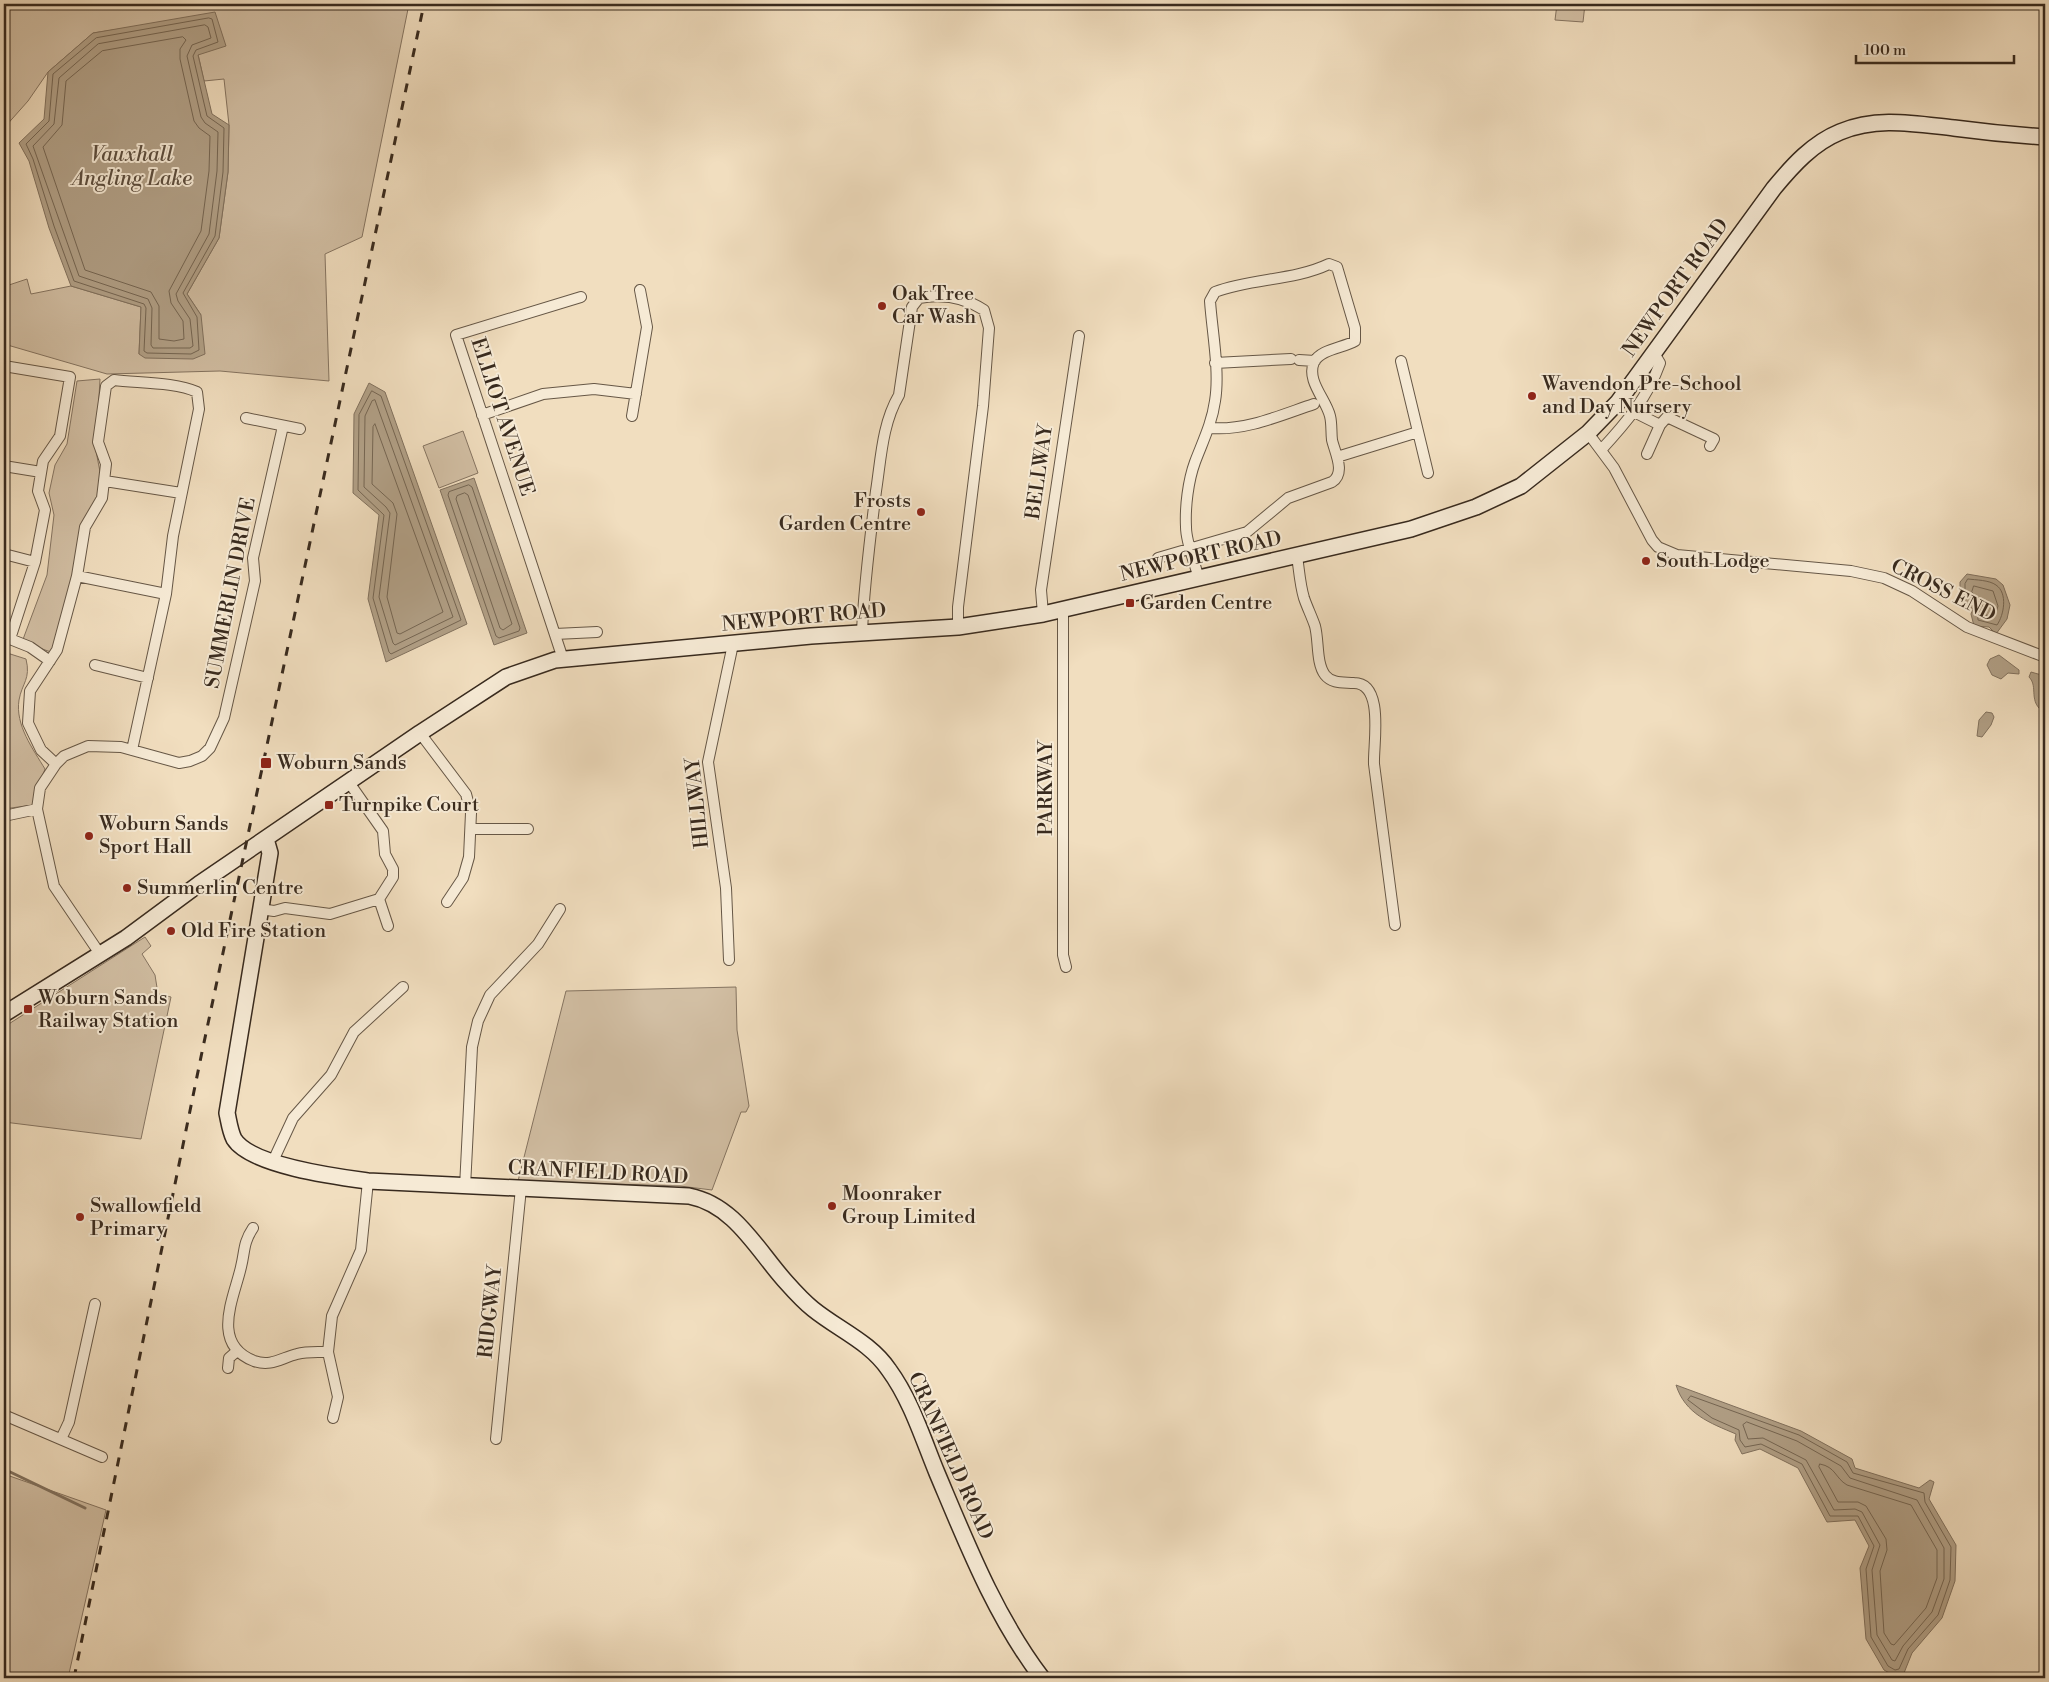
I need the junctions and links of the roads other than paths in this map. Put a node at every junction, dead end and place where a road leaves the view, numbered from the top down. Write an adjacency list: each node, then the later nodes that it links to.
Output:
1 (2045, 137): 5 (street, NEWPORT ROAD)
2 (640, 290): 10 (street)
3 (581, 297): 13 (street, ELLIOT AVENUE)
4 (1079, 336): 40 (street, BELLWAY)
5 (1654, 354): 12 (street); 21 (street, NEWPORT ROAD)
6 (1315, 361): 8 (street); 8 (street); 25 (street)
7 (1402, 361): 20 (street)
8 (1215, 363): 18 (street)
9 (4, 366): 27 (street)
10 (636, 394): 13 (street); 14 (street)
11 (1314, 404): 18 (street)
12 (1634, 412): 17 (street); 23 (street)
13 (482, 415): 44 (street, ELLIOT AVENUE)
14 (632, 416)
15 (246, 418): 16 (street)
16 (283, 426): 19 (street); 53 (street, SUMMERLIN DRIVE)
17 (1660, 426): 22 (street); 24 (street)
18 (1210, 428): 31 (street)
19 (300, 429)
20 (1418, 432): 25 (street); 28 (street)
21 (1588, 433): 23 (street, CROSS END); 33 (street, NEWPORT ROAD)
22 (1710, 446)
23 (1601, 450): 47 (street, CROSS END)
24 (1647, 454)
25 (1337, 457): 31 (street)
26 (4, 466): 27 (street)
27 (41, 472): 35 (street)
28 (1428, 472)
29 (104, 481): 30 (street); 30 (street); 36 (street)
30 (181, 493): 38 (street)
31 (1192, 549): 34 (street); 37 (street)
32 (4, 554): 35 (street)
33 (1297, 556): 37 (street, NEWPORT ROAD); 65 (street)
34 (1158, 558)
35 (35, 562): 45 (street)
36 (77, 576): 38 (street); 49 (street)
37 (1199, 579): 39 (street, NEWPORT ROAD)
38 (166, 594): 51 (street)
39 (1063, 609): 40 (street, NEWPORT ROAD); 69 (street, PARKWAY)
40 (1043, 614): 41 (street, NEWPORT ROAD)
41 (958, 627): 43 (street, NEWPORT ROAD); 43 (street)
42 (597, 632): 44 (street)
43 (862, 632): 46 (street, NEWPORT ROAD)
44 (555, 634): 48 (street, ELLIOT AVENUE)
45 (7, 638): 49 (street)
46 (733, 644): 48 (street, NEWPORT ROAD); 68 (street, HILLWAY)
47 (2045, 657)
48 (563, 659): 52 (street, NEWPORT ROAD)
49 (50, 661): 54 (street)
50 (95, 665): 51 (street)
51 (148, 678): 53 (street)
52 (420, 733): 55 (street, NEWPORT ROAD); 58 (street)
53 (132, 750): 54 (street, SUMMERLIN DRIVE)
54 (56, 764): 56 (street, SUMMERLIN DRIVE)
55 (348, 782): 60 (street, NEWPORT ROAD); 61 (street)
56 (37, 809): 57 (street); 67 (street, SUMMERLIN DRIVE)
57 (4, 816)
58 (471, 829): 59 (street); 62 (street)
59 (528, 829)
60 (266, 839): 63 (street, CRANFIELD ROAD); 67 (street, NEWPORT ROAD)
61 (379, 899): 63 (street); 66 (street)
62 (447, 902)
63 (260, 908): 72 (street, CRANFIELD ROAD)
64 (560, 908): 74 (street)
65 (1395, 925)
66 (388, 926)
67 (100, 954): 71 (street, NEWPORT ROAD)
68 (729, 960)
69 (1066, 967)
70 (403, 987): 72 (street)
71 (4, 1014)
72 (273, 1161): 73 (street, CRANFIELD ROAD)
73 (368, 1181): 74 (street, CRANFIELD ROAD); 79 (street)
74 (465, 1187): 75 (street, CRANFIELD ROAD)
75 (521, 1188): 84 (street, RIDGWAY); 86 (street, CRANFIELD ROAD)
76 (253, 1228): 78 (street)
77 (95, 1304): 83 (street)
78 (237, 1350): 79 (street); 80 (street)
79 (328, 1352): 82 (street)
80 (228, 1368)
81 (4, 1415): 83 (street)
82 (333, 1418)
83 (61, 1439): 85 (street)
84 (496, 1439)
85 (102, 1457)
86 (1042, 1678)

